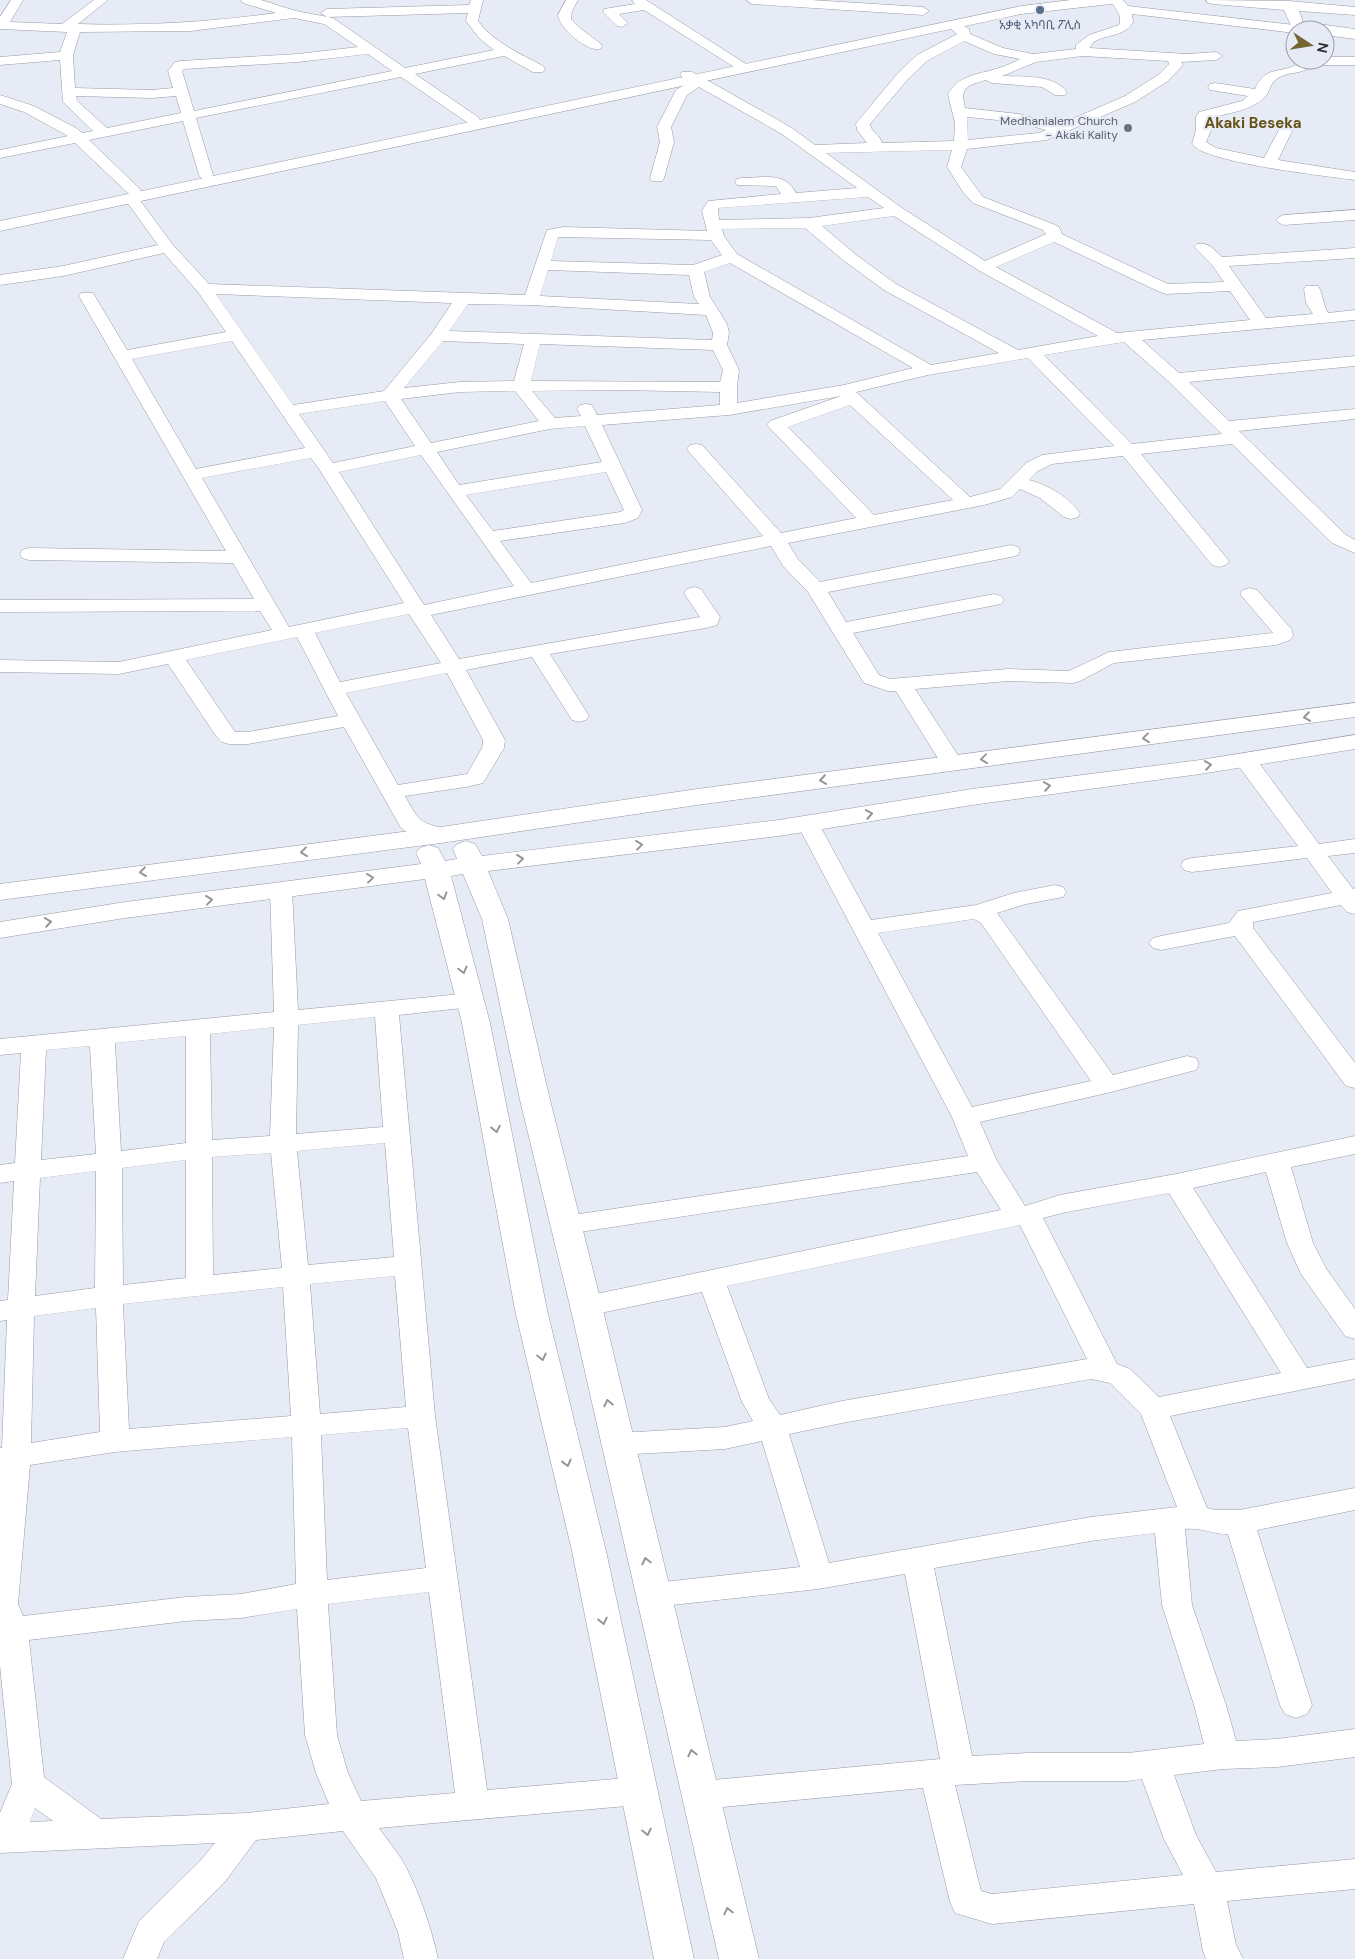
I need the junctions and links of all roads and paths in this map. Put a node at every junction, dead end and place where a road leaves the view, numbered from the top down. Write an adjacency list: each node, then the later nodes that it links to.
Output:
1 (17, 0): 22 (street)
2 (102, 0): 24 (street)
3 (247, 0): 19 (street)
4 (572, 0): 28 (street)
5 (752, 0): 17 (street)
6 (908, 0): 17 (street)
7 (1063, 0): 25 (main road)
8 (1111, 0): 25 (main road)
9 (1213, 0): 14 (main road)
10 (1270, 0): 15 (main road)
11 (641, 3): 21 (street); 41 (street)
12 (476, 4): 16 (street); 32 (street)
13 (1120, 4): 23 (street); 33 (street)
14 (1289, 5): 18 (main road); 20 (main road)
15 (1355, 7)
16 (328, 11): 19 (street); 30 (street)
17 (924, 11): 25 (street)
18 (1355, 11)
19 (294, 14): 24 (street)
20 (1295, 20)
21 (622, 23)
22 (0, 25): 24 (street)
23 (1285, 26)
24 (70, 28): 34 (street)
25 (952, 28): 37 (street); 41 (main road); 45 (main road); 63 (street)
26 (1335, 32): 27 (main road)
27 (1355, 34)
28 (595, 46)
29 (1336, 47): 31 (street)
30 (369, 50): 44 (street); 50 (street)
31 (1355, 51)
32 (508, 52): 42 (street); 44 (street)
33 (1082, 52): 36 (street); 37 (street)
34 (66, 55): 38 (street); 49 (street)
35 (1216, 56): 36 (street)
36 (1173, 57): 58 (street)
37 (1032, 58): 46 (street)
38 (0, 61)
39 (1335, 61): 40 (street)
40 (1355, 61)
41 (739, 64): 45 (main road)
42 (538, 69)
43 (1292, 70): 52 (street)
44 (405, 72): 56 (street); 57 (street)
45 (694, 78): 57 (main road); 64 (street); 69 (street); 72 (main road)
46 (977, 78): 47 (street); 55 (street)
47 (996, 80): 51 (street); 54 (street)
48 (1215, 87): 52 (street)
49 (68, 92): 50 (street); 60 (street)
50 (180, 92): 56 (street)
51 (1060, 92)
52 (1260, 94): 66 (street)
53 (0, 99): 61 (street)
54 (981, 101): 55 (street); 58 (street)
55 (960, 112): 62 (street)
56 (186, 115): 60 (street); 67 (street)
57 (473, 120): 67 (main road)
58 (1060, 130): 62 (street)
59 (1286, 130): 66 (street)
60 (104, 133): 61 (street)
61 (78, 138): 65 (street); 72 (street)
62 (961, 145): 63 (street); 81 (street)
63 (875, 147): 64 (street)
64 (813, 149): 71 (street)
65 (0, 154)
66 (1269, 163): 68 (street)
67 (206, 175): 72 (main road)
68 (1355, 176)
69 (657, 178)
70 (742, 182): 73 (street)
71 (870, 192): 73 (street); 74 (street)
72 (133, 194): 76 (main road); 79 (main road); 83 (street)
73 (791, 198): 80 (street)
74 (897, 211): 78 (street); 88 (street)
75 (1355, 215): 77 (street)
76 (0, 220)
77 (1284, 220)
78 (809, 224): 80 (street); 107 (street)
79 (0, 226)
80 (715, 230): 85 (street); 87 (street)
81 (1054, 236): 88 (street); 91 (street)
82 (1202, 247): 86 (street)
83 (168, 248): 90 (street); 93 (street)
84 (1355, 253): 86 (street)
85 (731, 257): 89 (street); 110 (street)
86 (1218, 262): 91 (street)
87 (543, 265): 89 (street); 96 (street)
88 (984, 267): 103 (street)
89 (695, 270): 97 (street)
90 (0, 280)
91 (1233, 286): 100 (street)
92 (1312, 289): 98 (street)
93 (204, 290): 95 (street); 101 (street)
94 (87, 296): 108 (street)
95 (463, 299): 96 (street); 102 (street)
96 (531, 300): 97 (street)
97 (712, 310): 105 (street)
98 (1324, 319): 99 (street); 100 (street)
99 (1351, 320)
100 (1262, 325): 103 (street)
101 (237, 335): 108 (street); 118 (street)
102 (438, 336): 104 (street); 116 (street)
103 (1121, 337): 106 (street); 111 (street)
104 (532, 340): 105 (street); 113 (street)
105 (719, 345): 112 (street)
106 (1031, 352): 107 (street); 125 (street)
107 (1013, 354): 110 (street)
108 (124, 356): 129 (street)
109 (1355, 361): 111 (street)
110 (928, 370): 115 (street)
111 (1175, 378): 122 (street)
112 (728, 386): 114 (street); 117 (street)
113 (520, 387): 114 (street); 116 (street); 121 (street)
114 (576, 387): 120 (street)
115 (848, 394): 117 (street); 132 (street); 134 (street)
116 (390, 395): 118 (street); 124 (street)
117 (729, 410): 120 (street)
118 (288, 412): 126 (street)
119 (1355, 414): 122 (street)
120 (592, 421): 121 (street); 127 (street)
121 (550, 424): 124 (street)
122 (1229, 432): 125 (street); 137 (street)
123 (696, 449): 136 (street)
124 (426, 450): 128 (street); 131 (street)
125 (1128, 450): 130 (street); 141 (street)
126 (314, 452): 128 (street); 129 (street)
127 (611, 466): 131 (street); 135 (street)
128 (328, 469): 149 (street)
129 (191, 475): 140 (street)
130 (1018, 483): 132 (street); 133 (street)
131 (454, 491): 135 (street)
132 (965, 502): 134 (street)
133 (1071, 514)
134 (868, 520): 136 (street)
135 (488, 536): 142 (street)
136 (777, 540): 142 (street); 143 (street)
137 (1355, 547)
138 (1010, 551): 143 (street)
139 (29, 554): 140 (street)
140 (238, 556): 147 (street)
141 (1219, 560)
142 (525, 588): 149 (street)
143 (816, 589): 151 (street)
144 (694, 593): 153 (street)
145 (1250, 594): 157 (street)
146 (994, 600): 151 (street)
147 (266, 605): 148 (street); 152 (street)
148 (0, 606)
149 (416, 609): 150 (street); 155 (street)
150 (303, 629): 152 (street); 158 (street)
151 (841, 630): 157 (street)
152 (283, 633): 154 (street)
153 (538, 650): 155 (street); 160 (street)
154 (174, 657): 156 (street); 161 (street)
155 (453, 665): 158 (street); 165 (street)
156 (3, 671)
157 (902, 684): 164 (street)
158 (335, 689): 161 (street)
159 (1355, 710): 164 (main road, one-way to 164)
160 (579, 716)
161 (350, 720): 165 (street)
162 (1355, 742): 163 (main road)
163 (1245, 760): 166 (main road, one-way to 163); 169 (street)
164 (952, 763): 167 (main road, one-way to 167)
165 (391, 792): 167 (street)
166 (808, 824): 170 (main road, one-way to 166); 178 (street)
167 (441, 835): 170 (main road); 172 (main road); 174 (main road, one-way to 174)
168 (1355, 846): 169 (street)
169 (1314, 852): 171 (street); 176 (street)
170 (472, 865): 172 (main road); 204 (main road)
171 (1192, 865)
172 (436, 870): 173 (main road, one-way to 172); 182 (main road, one-way to 182)
173 (281, 890): 180 (main road, one-way to 173); 184 (street)
174 (0, 892)
175 (1055, 892): 177 (street)
176 (1352, 899): 179 (street)
177 (978, 912): 178 (street); 191 (street)
178 (864, 928): 192 (street)
179 (1241, 928): 181 (street); 190 (street)
180 (0, 930)
181 (1162, 943)
182 (471, 1000): 183 (street); 238 (main road, one-way to 238)
183 (386, 1009): 184 (street); 193 (street)
184 (286, 1019): 185 (street); 194 (street)
185 (198, 1027): 186 (street); 196 (street)
186 (102, 1038): 187 (street); 197 (street)
187 (34, 1044): 188 (street); 200 (street)
188 (0, 1047)
189 (1187, 1064): 191 (street)
190 (1355, 1080)
191 (1107, 1085): 192 (street)
192 (965, 1117): 199 (street)
193 (396, 1134): 194 (street); 205 (street)
194 (283, 1142): 196 (street); 206 (street)
195 (1355, 1146): 198 (street)
196 (199, 1150): 197 (street); 208 (street)
197 (109, 1160): 200 (street); 209 (street)
198 (1276, 1161): 202 (street); 212 (street)
199 (984, 1162): 203 (street); 204 (street)
200 (29, 1171): 201 (street); 211 (street)
201 (0, 1174)
202 (1176, 1183): 203 (street); 215 (street)
203 (1023, 1215): 207 (street); 214 (street)
204 (566, 1225): 210 (main road)
205 (407, 1265): 206 (street); 217 (street)
206 (296, 1276): 208 (street); 218 (street)
207 (712, 1280): 210 (street); 219 (street)
208 (200, 1286): 209 (street)
209 (109, 1296): 211 (street); 220 (street)
210 (586, 1306): 221 (main road, one-way to 210)
211 (11, 1310): 222 (street)
212 (1355, 1329)
213 (1355, 1369): 215 (street)
214 (1108, 1371): 216 (street); 219 (street)
215 (1300, 1380): 216 (street)
216 (1153, 1409): 224 (street)
217 (421, 1416): 218 (street); 228 (street)
218 (306, 1426): 220 (street); 229 (street)
219 (773, 1428): 221 (street); 227 (street)
220 (115, 1441): 222 (street)
221 (618, 1444): 230 (main road, one-way to 221)
222 (8, 1457): 231 (street)
223 (1355, 1499): 225 (street)
224 (1182, 1517): 225 (street); 226 (street); 234 (street)
225 (1239, 1522): 232 (street)
226 (917, 1559): 227 (street); 236 (street)
227 (818, 1577): 230 (street)
228 (443, 1578): 229 (street); 240 (street)
229 (312, 1594): 231 (street); 241 (street)
230 (654, 1595): 239 (main road, one-way to 230)
231 (6, 1630): 237 (street)
232 (1296, 1705)
233 (1355, 1744): 234 (street)
234 (1223, 1756): 235 (street)
235 (1153, 1764): 236 (street); 246 (street)
236 (948, 1772): 239 (street); 246 (street)
237 (28, 1784): 243 (street); 244 (street)
238 (638, 1791): 240 (street); 249 (main road, one-way to 249)
239 (702, 1794): 250 (main road, one-way to 239)
240 (473, 1805): 241 (street)
241 (351, 1816): 242 (street); 248 (street)
242 (247, 1827): 243 (street); 247 (street)
243 (96, 1834): 244 (street)
244 (3, 1838)
245 (1355, 1874): 246 (street)
246 (1208, 1889): 251 (street)
247 (140, 1959)
248 (421, 1959)
249 (674, 1959)
250 (738, 1959)
251 (1226, 1959)

